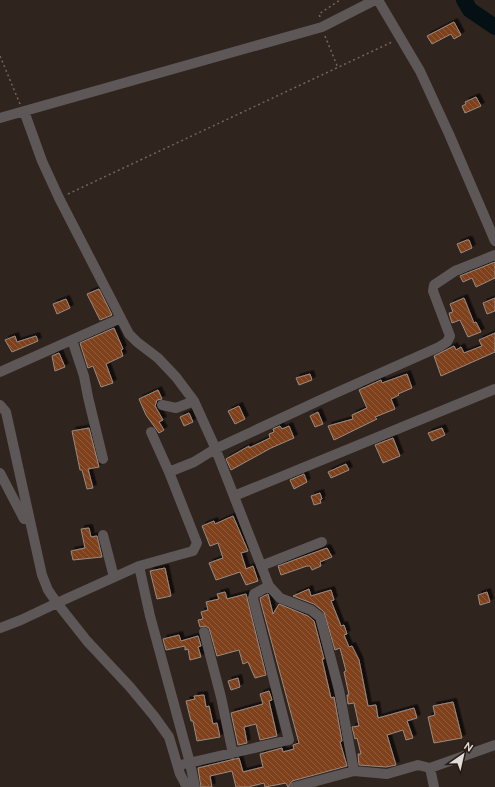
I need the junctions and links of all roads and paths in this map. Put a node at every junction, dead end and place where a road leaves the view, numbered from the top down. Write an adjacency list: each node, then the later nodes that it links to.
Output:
1 (375, 0): 5 (street)
2 (378, 0): 3 (street)
3 (399, 39): 7 (path); 8 (street)
4 (0, 56): 5 (path)
5 (24, 111): 6 (street); 7 (street)
6 (0, 118)
7 (59, 198): 10 (street)
8 (495, 241)
9 (495, 255): 18 (street)
10 (121, 318): 11 (street); 14 (street)
11 (72, 340): 12 (street); 19 (street)
12 (0, 372)
13 (495, 389): 22 (street)
14 (194, 401): 16 (street); 18 (street)
15 (0, 405): 23 (street)
16 (162, 405)
17 (150, 432): 20 (street)
18 (215, 448): 20 (street); 22 (street)
19 (103, 459)
20 (169, 472): 26 (street)
21 (0, 473): 23 (street)
22 (234, 496): 27 (street)
23 (31, 531): 30 (street)
24 (103, 535): 28 (street)
25 (322, 542): 27 (street)
26 (139, 566): 28 (street); 35 (street)
27 (261, 566): 29 (street)
28 (114, 577): 30 (street)
29 (269, 586): 34 (street); 38 (street)
30 (57, 603): 31 (street); 36 (street)
31 (0, 628)
32 (204, 632): 34 (street)
33 (495, 745): 37 (street)
34 (233, 754): 35 (street)
35 (190, 764): 36 (street); 40 (street)
36 (178, 765): 39 (street)
37 (430, 768): 38 (street); 42 (street)
38 (354, 771): 41 (street)
39 (187, 787)
40 (195, 787)
41 (294, 787)
42 (434, 787)

